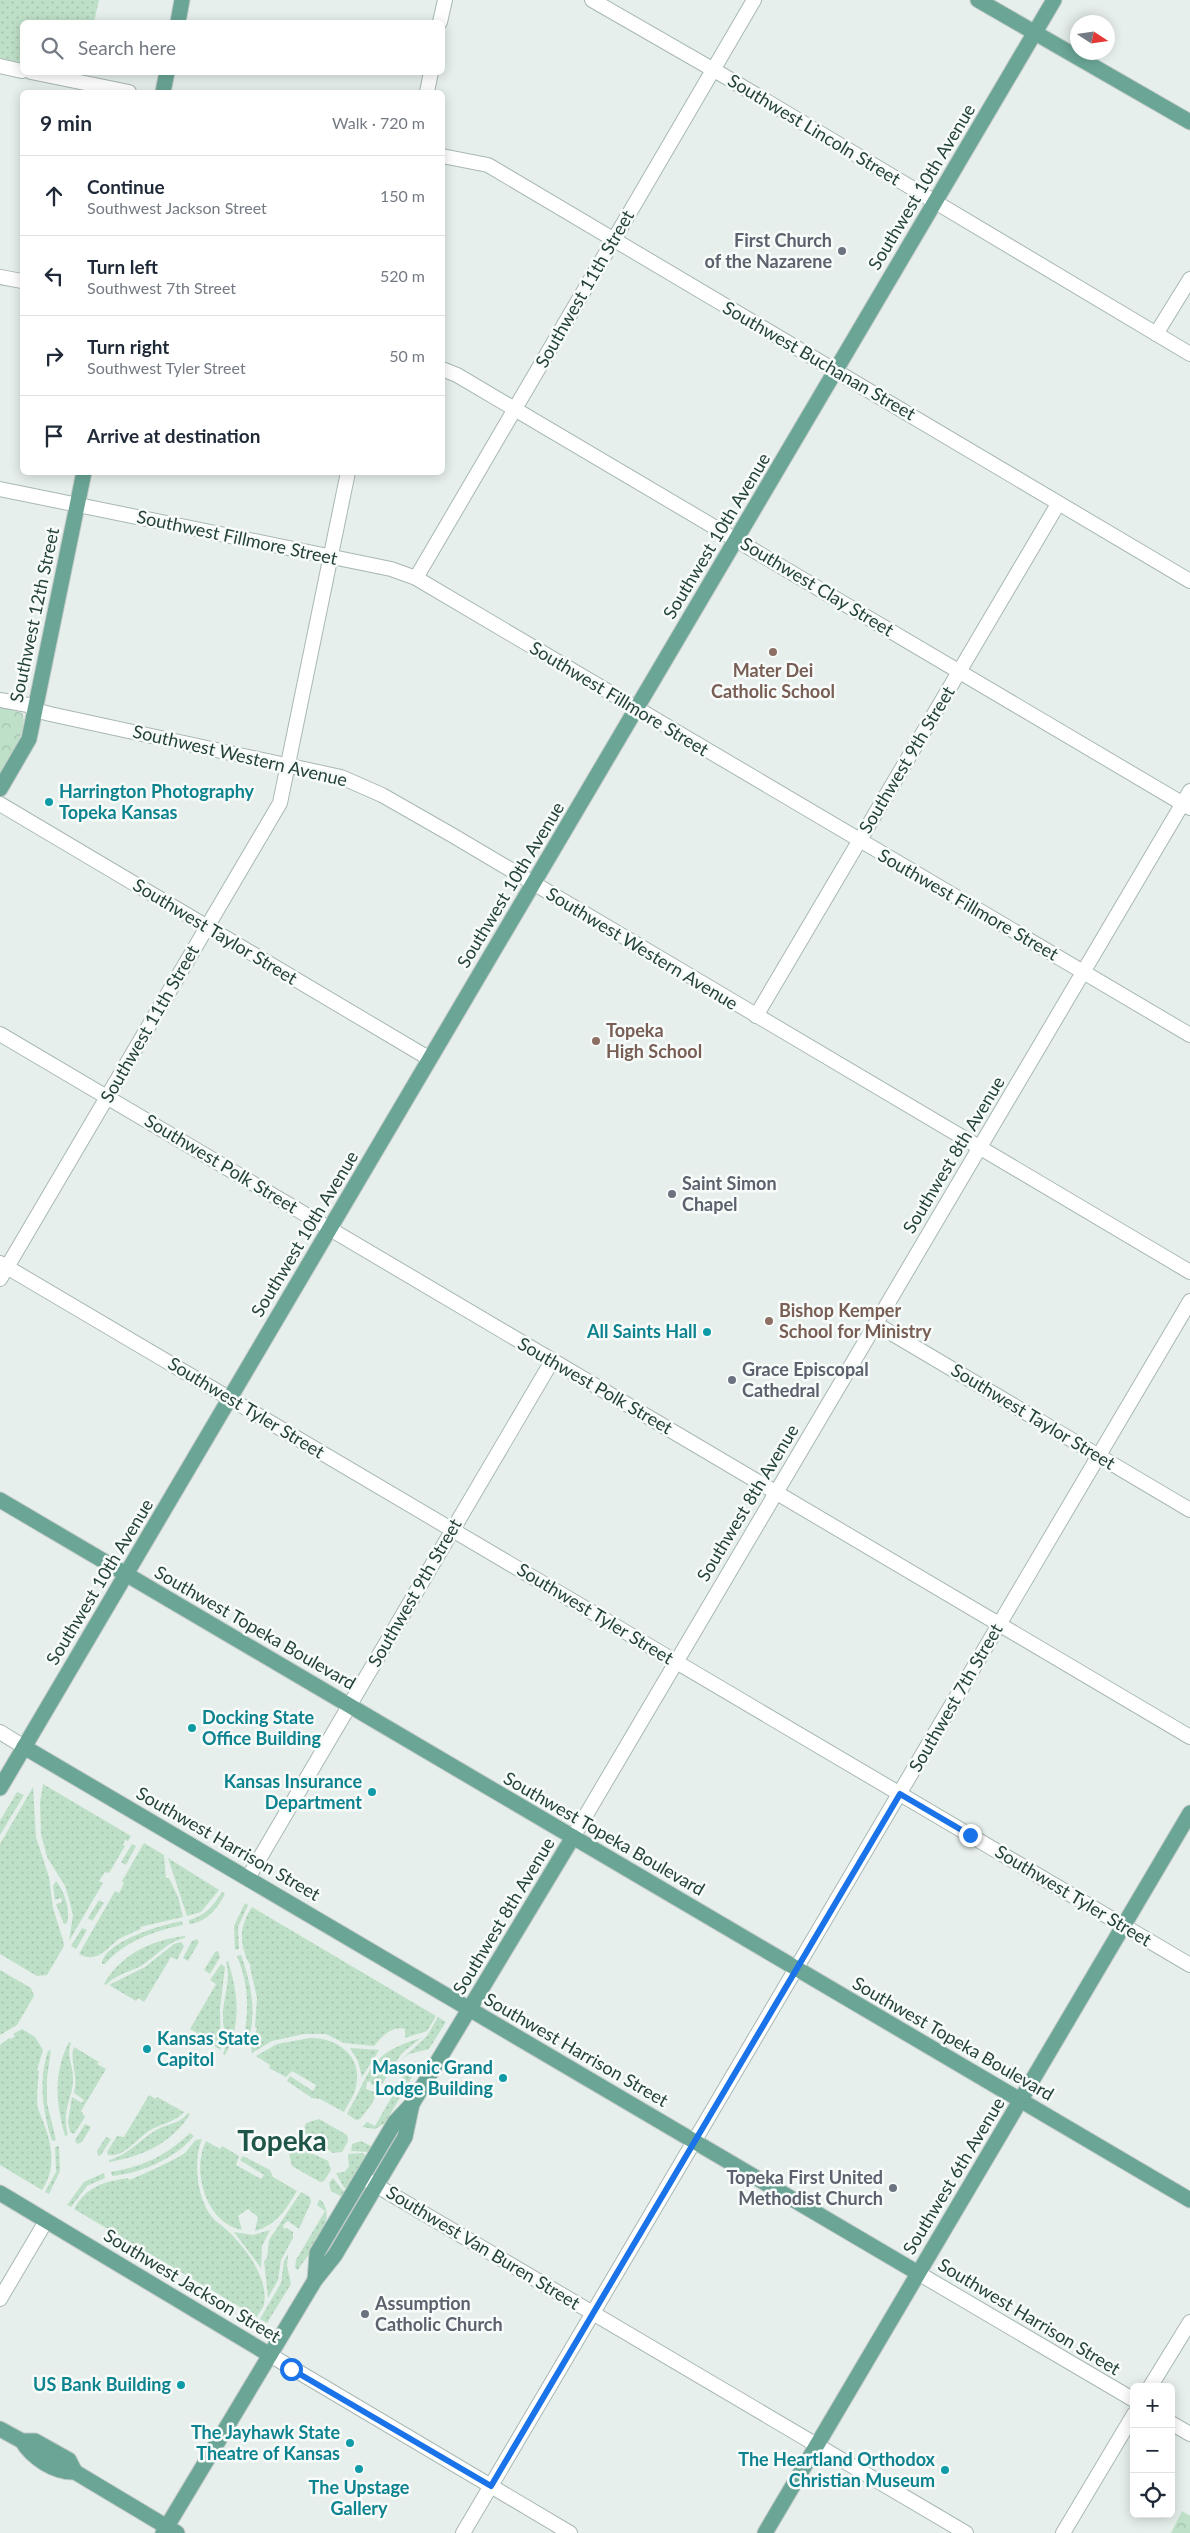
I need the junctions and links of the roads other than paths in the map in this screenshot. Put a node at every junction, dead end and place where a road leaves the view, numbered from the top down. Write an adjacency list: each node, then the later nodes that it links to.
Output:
1 (182, 0): 7 (main road)
2 (445, 0): 8 (street)
3 (592, 0): 11 (street, Southwest Lincoln Street)
4 (754, 0): 11 (street, Southwest 11th Street)
5 (978, 0): 9 (main road)
6 (1054, 0): 9 (main road, Southwest 10th Avenue)
7 (178, 20)
8 (440, 20)
9 (1035, 33): 19 (main road); 21 (main road, Southwest 10th Avenue)
10 (0, 66): 12 (street)
11 (714, 70): 21 (street, Southwest Lincoln Street); 22 (street, Southwest 11th Street)
12 (20, 71)
13 (46, 75): 16 (street)
14 (166, 75): 17 (main road)
15 (429, 75): 18 (street)
16 (119, 90)
17 (163, 90)
18 (426, 90)
19 (1190, 122)
20 (445, 157): 22 (street, Southwest Buchanan Street)
21 (935, 202): 26 (street, Southwest Lincoln Street); 29 (main road, Southwest 10th Avenue)
22 (614, 240): 29 (street, Southwest Buchanan Street); 30 (street, Southwest 11th Street)
23 (0, 277): 25 (street)
24 (1190, 279): 26 (street)
25 (20, 281)
26 (1156, 334): 27 (street, Southwest Lincoln Street)
27 (1190, 354)
28 (445, 371): 30 (street, Southwest Clay Street)
29 (836, 371): 35 (street, Southwest Buchanan Street); 36 (main road, Southwest 10th Avenue)
30 (515, 410): 36 (street, Southwest Clay Street); 38 (street, Southwest 11th Street)
31 (83, 475): 34 (main road, Southwest 12th Street)
32 (347, 475): 37 (street, Southwest 11th Street)
33 (0, 488): 34 (street, Southwest Fillmore Street)
34 (78, 504): 37 (street, Southwest Fillmore Street); 43 (main road, Southwest 12th Street)
35 (1058, 504): 39 (street, Southwest Buchanan Street); 40 (street, Southwest 9th Street)
36 (736, 539): 40 (street, Southwest Clay Street); 42 (main road, Southwest 10th Avenue)
37 (330, 558): 38 (street, Southwest Fillmore Street); 44 (street, Southwest 11th Street)
38 (416, 578): 42 (street, Southwest Fillmore Street)
39 (1190, 581)
40 (959, 672): 48 (street, Southwest Clay Street); 49 (street, Southwest 9th Street)
41 (0, 700): 43 (street, Southwest Western Avenue)
42 (637, 709): 49 (street, Southwest Fillmore Street); 50 (main road, Southwest 10th Avenue)
43 (35, 710): 44 (street, Southwest Western Avenue); 45 (main road, Southwest 12th Street)
44 (288, 765): 50 (street, Southwest Western Avenue); 51 (street, Southwest 11th Street)
45 (0, 789)
46 (1190, 791): 48 (street, Southwest 8th Avenue)
47 (0, 804): 51 (street, Southwest Taylor Street)
48 (1186, 806): 52 (street, Southwest 8th Avenue)
49 (859, 841): 52 (street, Southwest Fillmore Street); 53 (street, Southwest 9th Street)
50 (533, 884): 53 (street, Southwest Western Avenue); 56 (main road, Southwest 10th Avenue)
51 (207, 927): 56 (street, Southwest Taylor Street); 57 (street, Southwest 11th Street)
52 (1083, 972): 55 (street, Southwest Fillmore Street); 58 (street, Southwest 8th Avenue)
53 (756, 1016): 58 (street, Southwest Western Avenue)
54 (0, 1034): 57 (street, Southwest Polk Street)
55 (1190, 1035)
56 (430, 1060): 59 (main road, Southwest 10th Avenue)
57 (107, 1097): 59 (street, Southwest Polk Street); 60 (street, Southwest 11th Street)
58 (979, 1148): 61 (street, Southwest Western Avenue); 63 (street, Southwest 8th Avenue)
59 (330, 1229): 64 (street, Southwest Polk Street); 65 (main road, Southwest 10th Avenue)
60 (2, 1270): 65 (street, Southwest Tyler Street)
61 (1190, 1272)
62 (1190, 1301): 66 (street, Southwest 7th Street)
63 (876, 1324): 66 (street, Southwest Taylor Street); 67 (street, Southwest 8th Avenue)
64 (552, 1361): 67 (street, Southwest Polk Street); 70 (street, Southwest 9th Street)
65 (230, 1398): 70 (street, Southwest Tyler Street); 71 (main road, Southwest 10th Avenue)
66 (1099, 1456): 69 (street, Southwest Taylor Street); 72 (street, Southwest 7th Street)
67 (776, 1493): 72 (street, Southwest Polk Street); 73 (street, Southwest 8th Avenue)
68 (0, 1500): 71 (main road, Southwest Topeka Boulevard)
69 (1190, 1510)
70 (452, 1529): 73 (street, Southwest Tyler Street); 74 (street, Southwest 9th Street)
71 (126, 1574): 74 (main road, Southwest Topeka Boulevard); 77 (main road, Southwest 10th Avenue)
72 (999, 1625): 76 (street, Southwest Polk Street); 79 (street, Southwest 7th Street)
73 (676, 1662): 79 (street, Southwest Tyler Street); 81 (street, Southwest 8th Avenue)
74 (350, 1706): 81 (main road, Southwest Topeka Boulevard); 82 (street, Southwest 9th Street)
75 (0, 1732): 77 (street, Southwest Harrison Street)
76 (1190, 1737)
77 (24, 1747): 78 (main road, Southwest 10th Avenue); 82 (main road, Southwest Harrison Street)
78 (0, 1788)
79 (900, 1794): 83 (street, Southwest Tyler Street); 85 (street, Southwest 7th Street)
80 (1190, 1813): 83 (main road, Southwest 6th Avenue)
81 (573, 1837): 85 (main road, Southwest Topeka Boulevard); 86 (main road, Southwest 8th Avenue)
82 (248, 1878): 86 (main road, Southwest Harrison Street)
83 (1123, 1926): 84 (street, Southwest Tyler Street); 87 (main road, Southwest 6th Avenue)
84 (1190, 1965)
85 (796, 1969): 87 (main road, Southwest Topeka Boulevard); 89 (street, Southwest 7th Street)
86 (469, 2009): 88 (main road, Southwest 8th Avenue); 89 (main road, Southwest Harrison Street)
87 (1020, 2101): 93 (main road, Southwest Topeka Boulevard); 95 (main road, Southwest 6th Avenue)
88 (412, 2104): 90 (main road, Southwest 8th Avenue); 91 (main road, Southwest 8th Avenue)
89 (694, 2141): 95 (main road, Southwest Harrison Street); 98 (street, Southwest 7th Street)
90 (362, 2177): 91 (street, Southwest Van Buren Street); 96 (main road, Southwest 8th Avenue)
91 (376, 2185): 96 (main road, Southwest 8th Avenue); 98 (street, Southwest Van Buren Street)
92 (0, 2193): 94 (main road, Southwest Jackson Street)
93 (1190, 2200)
94 (46, 2221): 97 (street); 100 (main road, Southwest Jackson Street)
95 (918, 2273): 102 (street, Southwest Harrison Street); 107 (main road, Southwest 6th Avenue)
96 (315, 2280): 100 (main road, Southwest 8th Avenue)
97 (0, 2299)
98 (593, 2313): 107 (street, Southwest Van Buren Street); 108 (street, Southwest 7th Street)
99 (1190, 2322): 101 (street)
100 (270, 2355): 108 (street, Southwest Jackson Street); 109 (main road, Southwest 8th Avenue)
101 (1152, 2383)
102 (1130, 2398)
103 (1130, 2421): 114 (street)
104 (1175, 2425): 106 (street)
105 (0, 2429): 109 (main road)
106 (1190, 2434)
107 (817, 2445): 112 (main road, Southwest 6th Avenue); 113 (street, Southwest Van Buren Street)
108 (491, 2486): 110 (street, Southwest 7th Street); 111 (street, Southwest Jackson Street)
109 (169, 2531)
110 (463, 2533)
111 (570, 2533)
112 (765, 2533)
113 (966, 2533)
114 (1063, 2533)

